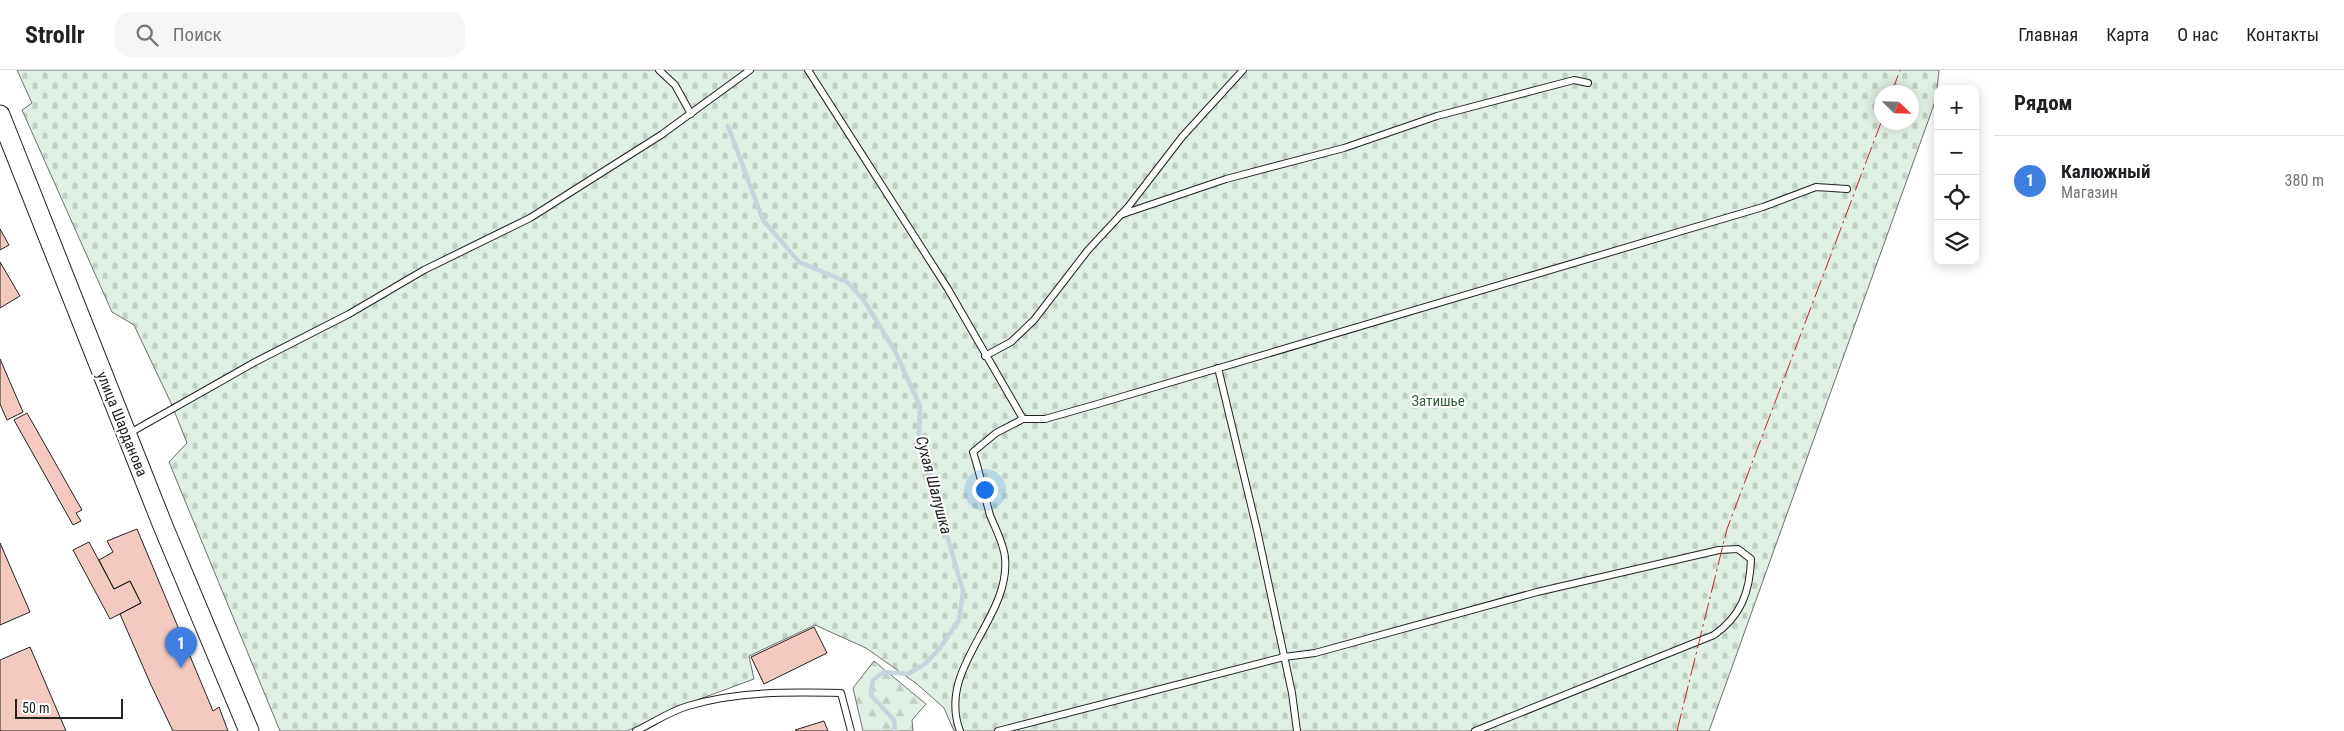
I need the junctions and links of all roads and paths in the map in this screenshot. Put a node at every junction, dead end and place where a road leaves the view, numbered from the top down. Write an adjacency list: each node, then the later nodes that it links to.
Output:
1 (659, 70): 6 (lane)
2 (750, 70): 6 (lane)
3 (808, 70): 10 (lane)
4 (1243, 70): 9 (lane)
5 (1588, 83): 9 (lane)
6 (691, 114): 13 (lane)
7 (0, 115): 13 (main road, улица Шарданова)
8 (1847, 189): 11 (lane)
9 (1120, 215): 10 (lane)
10 (986, 356): 12 (lane)
11 (1218, 368): 12 (lane); 14 (lane)
12 (1023, 419): 18 (lane)
13 (126, 434): 15 (main road, улица Шарданова)
14 (1284, 657): 19 (lane); 20 (lane); 21 (lane)
15 (249, 731)
16 (636, 731): 17 (lane)
17 (851, 731)
18 (959, 731)
19 (998, 731)
20 (1297, 731)
21 (1474, 731)

